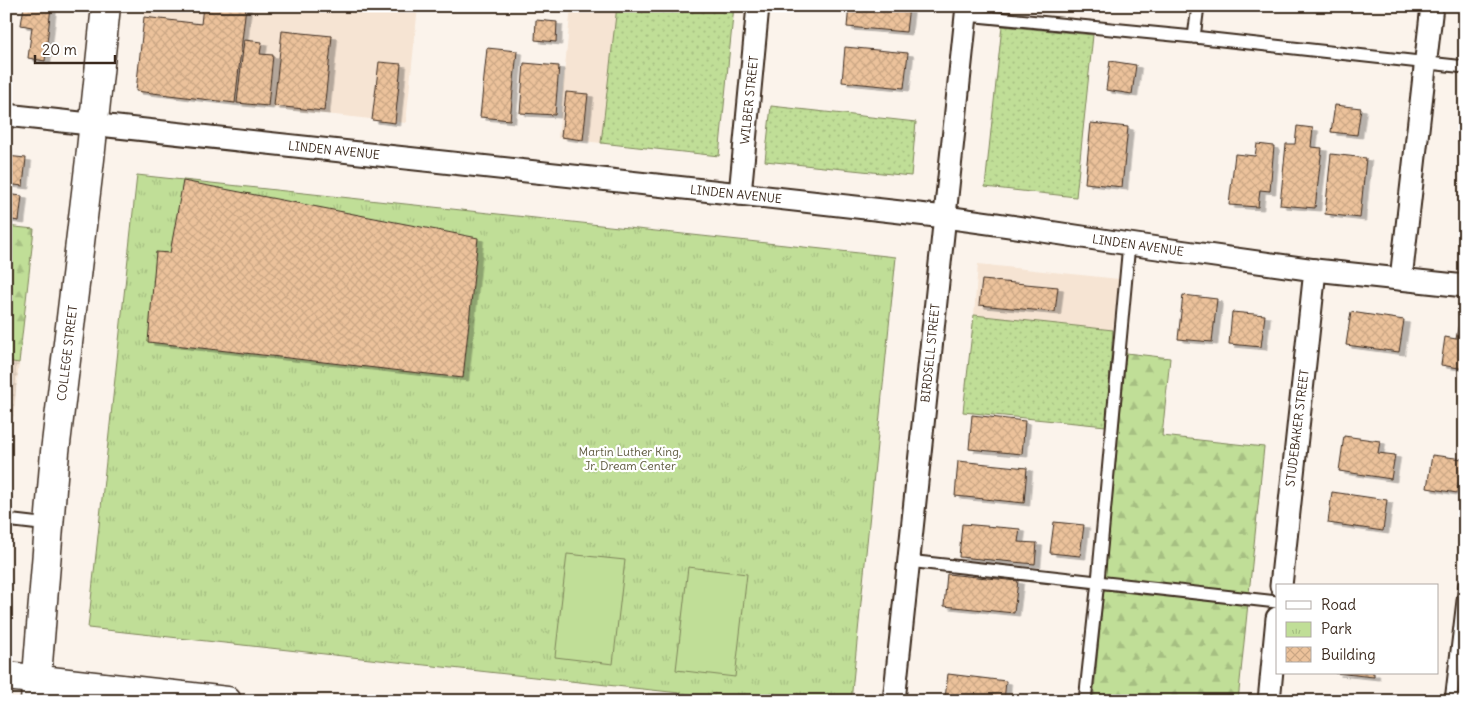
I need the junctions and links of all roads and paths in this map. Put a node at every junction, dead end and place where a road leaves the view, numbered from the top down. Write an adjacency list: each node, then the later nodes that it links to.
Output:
1 (106, 6): 10 (street, COLLEGE STREET)
2 (758, 6): 11 (street, WILBER STREET)
3 (1198, 6): 6 (lane)
4 (1432, 6): 7 (street)
5 (967, 11): 6 (lane); 12 (street, BIRDSELL STREET)
6 (1194, 37): 7 (lane)
7 (1426, 64): 8 (lane); 15 (street)
8 (1465, 68)
9 (6, 115): 10 (street, LINDEN AVENUE)
10 (94, 125): 11 (street, LINDEN AVENUE); 18 (street, COLLEGE STREET)
11 (740, 194): 12 (street, LINDEN AVENUE)
12 (945, 217): 13 (street, LINDEN AVENUE); 19 (street, BIRDSELL STREET)
13 (1129, 244): 14 (street, LINDEN AVENUE); 20 (lane)
14 (1315, 270): 15 (street, LINDEN AVENUE); 21 (street, STUDEBAKER STREET)
15 (1401, 279): 16 (street, LINDEN AVENUE)
16 (1465, 286)
17 (6, 520): 18 (lane)
18 (49, 525): 26 (street, COLLEGE STREET)
19 (908, 561): 20 (lane); 28 (street, BIRDSELL STREET)
20 (1098, 581): 23 (lane); 29 (lane)
21 (1280, 584)
22 (1465, 584): 31 (lane)
23 (1276, 602)
24 (1276, 628): 30 (street)
25 (6, 676): 26 (street)
26 (36, 690): 27 (street)
27 (227, 701)
28 (894, 701)
29 (1085, 701)
30 (1269, 701)
31 (1451, 701)

